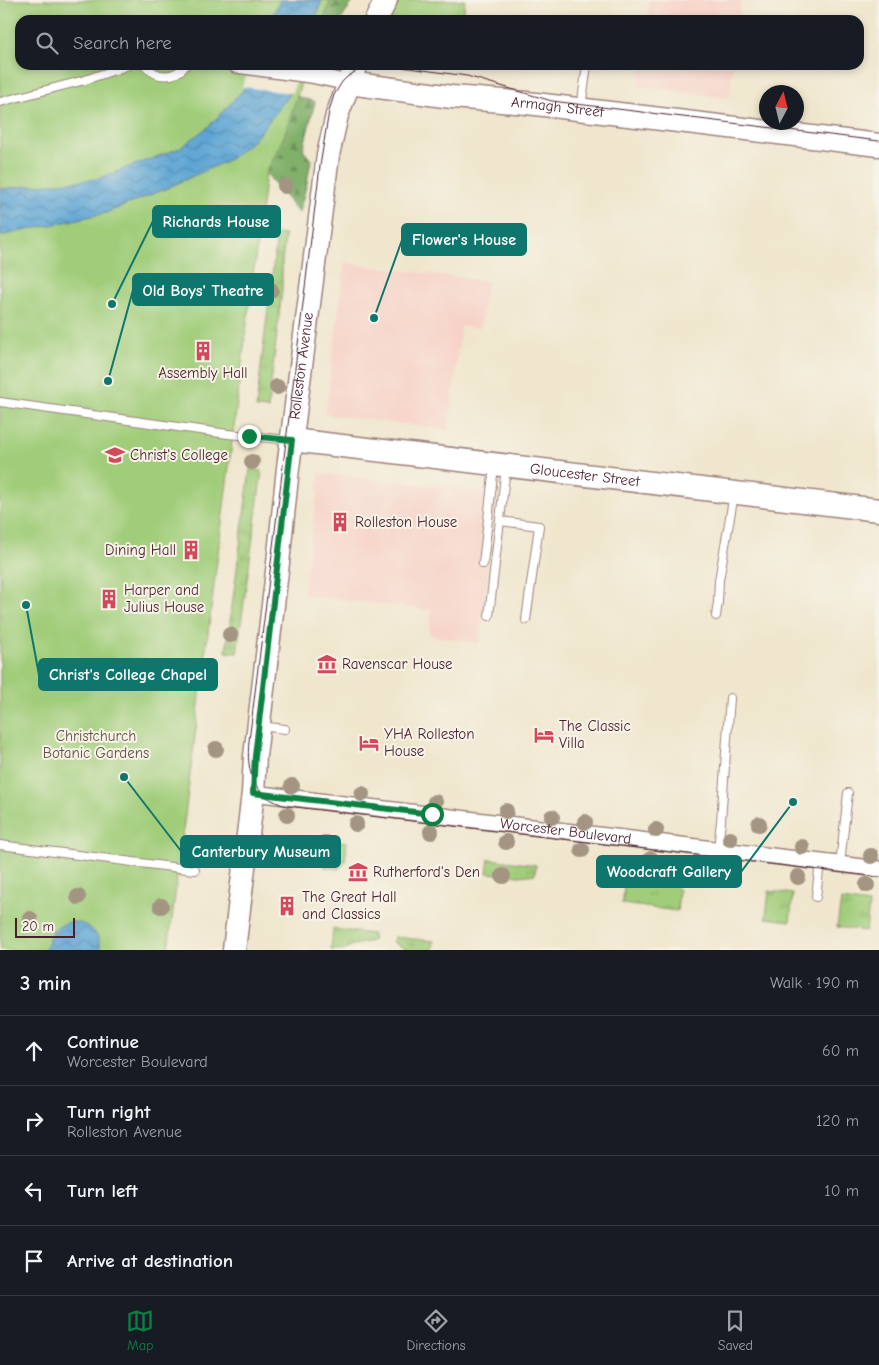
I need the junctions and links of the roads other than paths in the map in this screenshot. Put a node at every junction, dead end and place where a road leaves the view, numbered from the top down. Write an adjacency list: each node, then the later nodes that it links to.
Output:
1 (386, 0): 2 (street)
2 (378, 15)
3 (115, 70): 9 (lane)
4 (150, 70): 5 (lane)
5 (182, 70)
6 (272, 70): 8 (street, Armagh Street)
7 (586, 70): 10 (lane)
8 (353, 74): 10 (street, Armagh Street); 13 (street, Rolleston Avenue)
9 (0, 102)
10 (581, 110): 11 (street, Armagh Street)
11 (879, 145)
12 (0, 402): 13 (lane)
13 (292, 440): 14 (street, Gloucester Street); 23 (street, Rolleston Avenue)
14 (500, 465): 15 (street, Gloucester Street); 17 (lane); 18 (lane)
15 (734, 492): 16 (street, Gloucester Street); 20 (lane)
16 (879, 510)
17 (500, 521): 19 (lane); 21 (lane)
18 (483, 564)
19 (489, 616)
20 (716, 616)
21 (526, 620)
22 (730, 698): 28 (lane)
23 (258, 726): 24 (lane); 25 (street, Rolleston Avenue)
24 (285, 729)
25 (253, 793): 28 (street, Worcester Boulevard); 34 (street, Rolleston Avenue)
26 (848, 793): 30 (lane)
27 (0, 845): 32 (lane)
28 (718, 849): 29 (street, Worcester Boulevard)
29 (820, 862): 30 (street, Worcester Boulevard); 33 (lane)
30 (840, 864): 31 (street, Worcester Boulevard)
31 (879, 869)
32 (195, 870)
33 (816, 897)
34 (234, 950)

